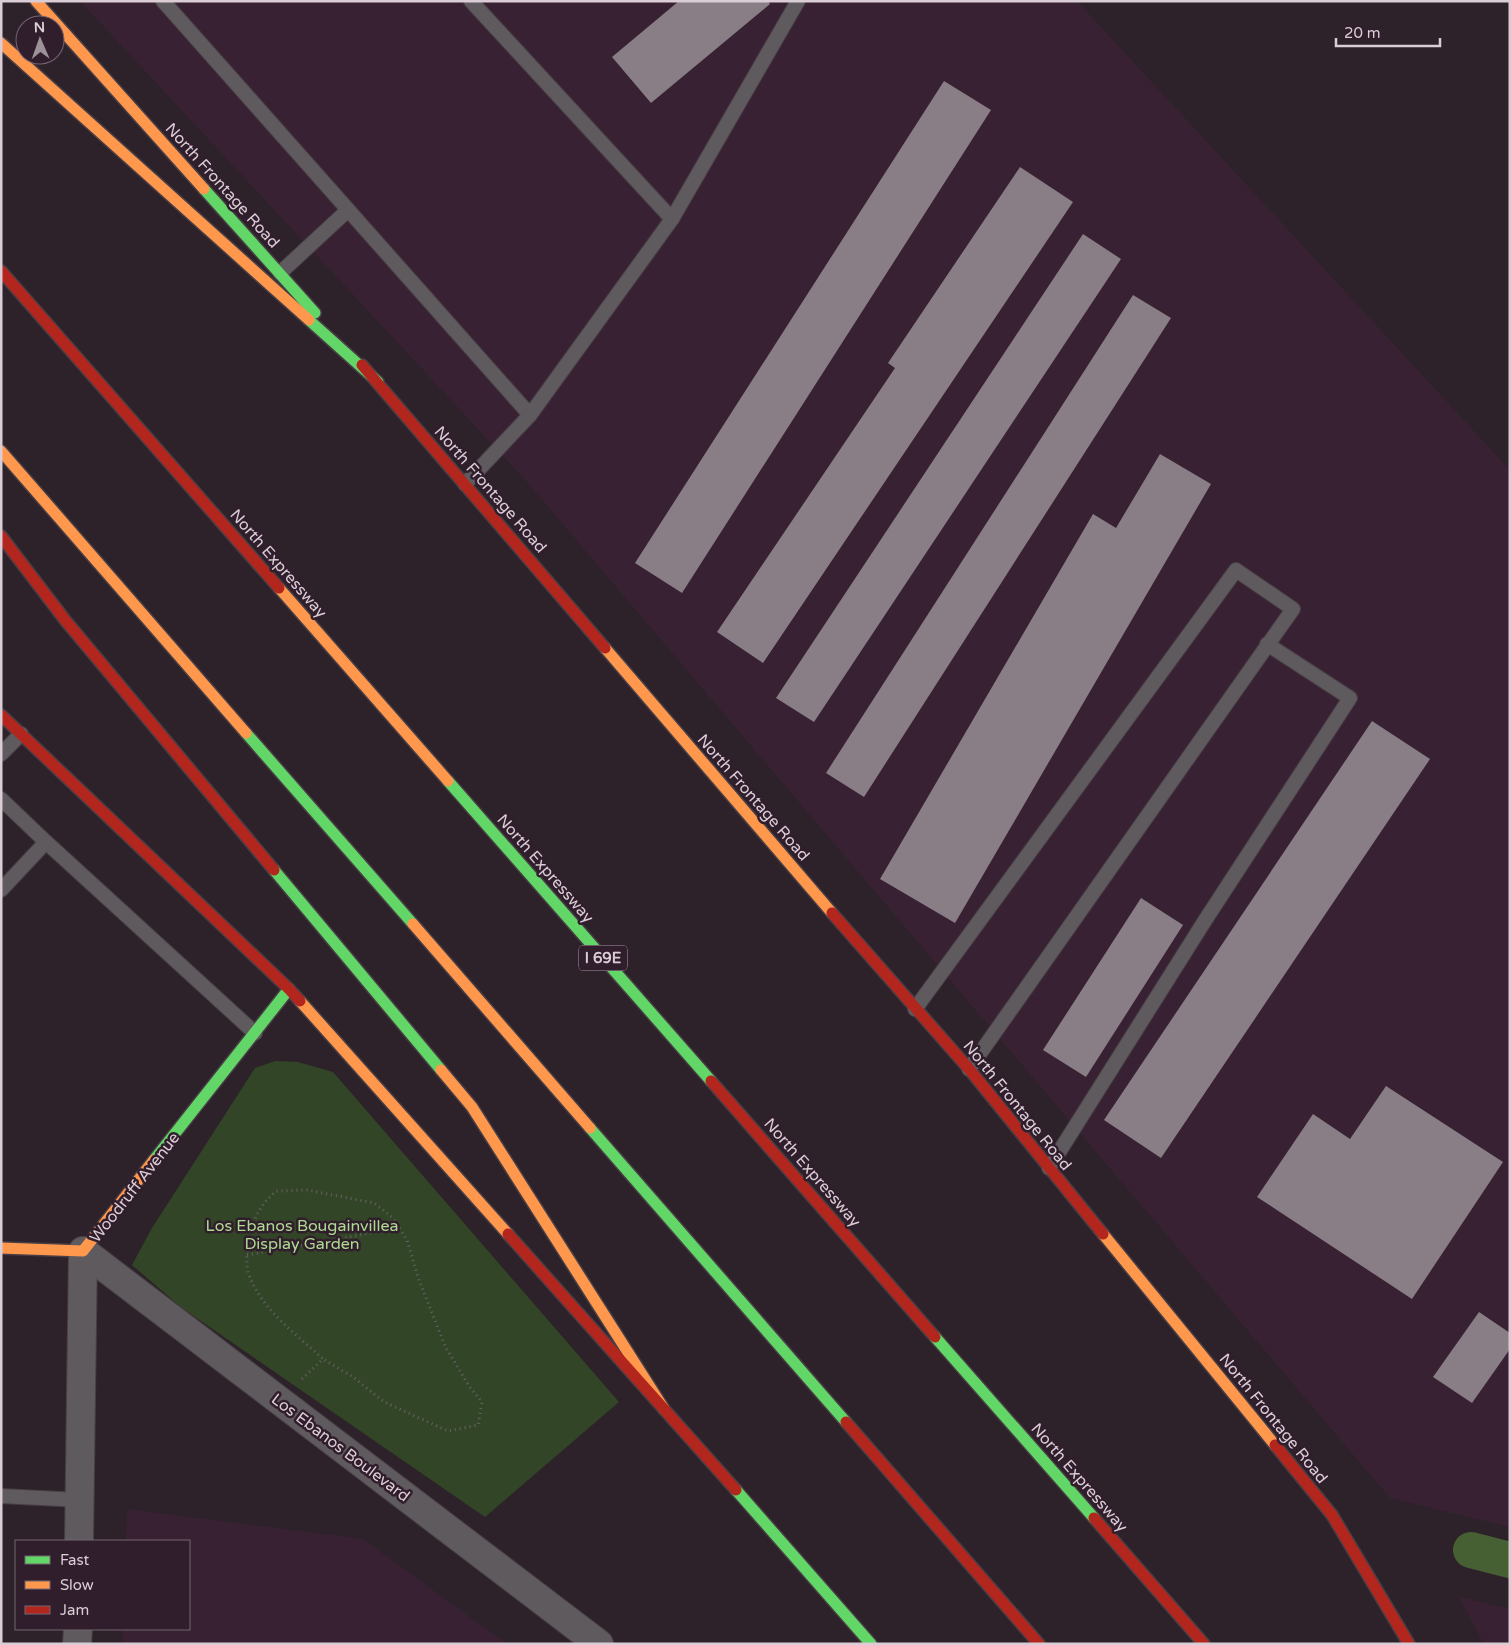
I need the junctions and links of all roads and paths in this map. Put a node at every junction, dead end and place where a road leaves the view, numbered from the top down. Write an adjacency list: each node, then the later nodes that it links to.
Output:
1 (36, 1): 9 (main road, North Frontage Road)
2 (163, 1): 6 (lane)
3 (471, 1): 7 (lane)
4 (798, 1): 7 (lane)
5 (1, 43): 10 (main road)
6 (348, 210): 9 (lane); 11 (lane)
7 (672, 219): 11 (lane)
8 (1, 272): 42 (main road, North Expressway / I 69E)
9 (280, 273): 10 (main road, North Frontage Road)
10 (378, 382): 13 (main road, North Frontage Road)
11 (530, 414): 13 (lane)
12 (1, 451): 41 (main road)
13 (465, 484): 23 (main road, North Frontage Road)
14 (1, 536): 33 (main road)
15 (1267, 644): 23 (lane); 25 (lane); 26 (lane)
16 (1, 716): 17 (main road)
17 (20, 734): 18 (lane); 22 (main road)
18 (1, 754)
19 (1, 799): 20 (lane)
20 (46, 842): 21 (lane); 24 (lane)
21 (1, 890)
22 (289, 989): 24 (main road, Woodruff Avenue); 33 (main road)
23 (915, 1009): 25 (main road, North Frontage Road)
24 (255, 1033): 29 (main road, Woodruff Avenue)
25 (968, 1069): 26 (main road, North Frontage Road)
26 (1049, 1168): 43 (main road, North Frontage Road)
27 (400, 1228): 30 (path); 30 (path); 31 (path)
28 (1, 1248): 29 (main road)
29 (84, 1251): 32 (street, Los Ebanos Boulevard); 35 (street, Woodruff Avenue)
30 (247, 1255): 31 (path)
31 (323, 1359): 32 (path)
32 (280, 1401): 39 (street, Los Ebanos Boulevard)
33 (664, 1409): 40 (main road)
34 (1, 1496): 35 (lane)
35 (80, 1500): 36 (street, Woodruff Avenue)
36 (79, 1540)
37 (78, 1630): 38 (street)
38 (78, 1644)
39 (599, 1644)
40 (871, 1644)
41 (1039, 1644)
42 (1204, 1644)
43 (1409, 1644)

